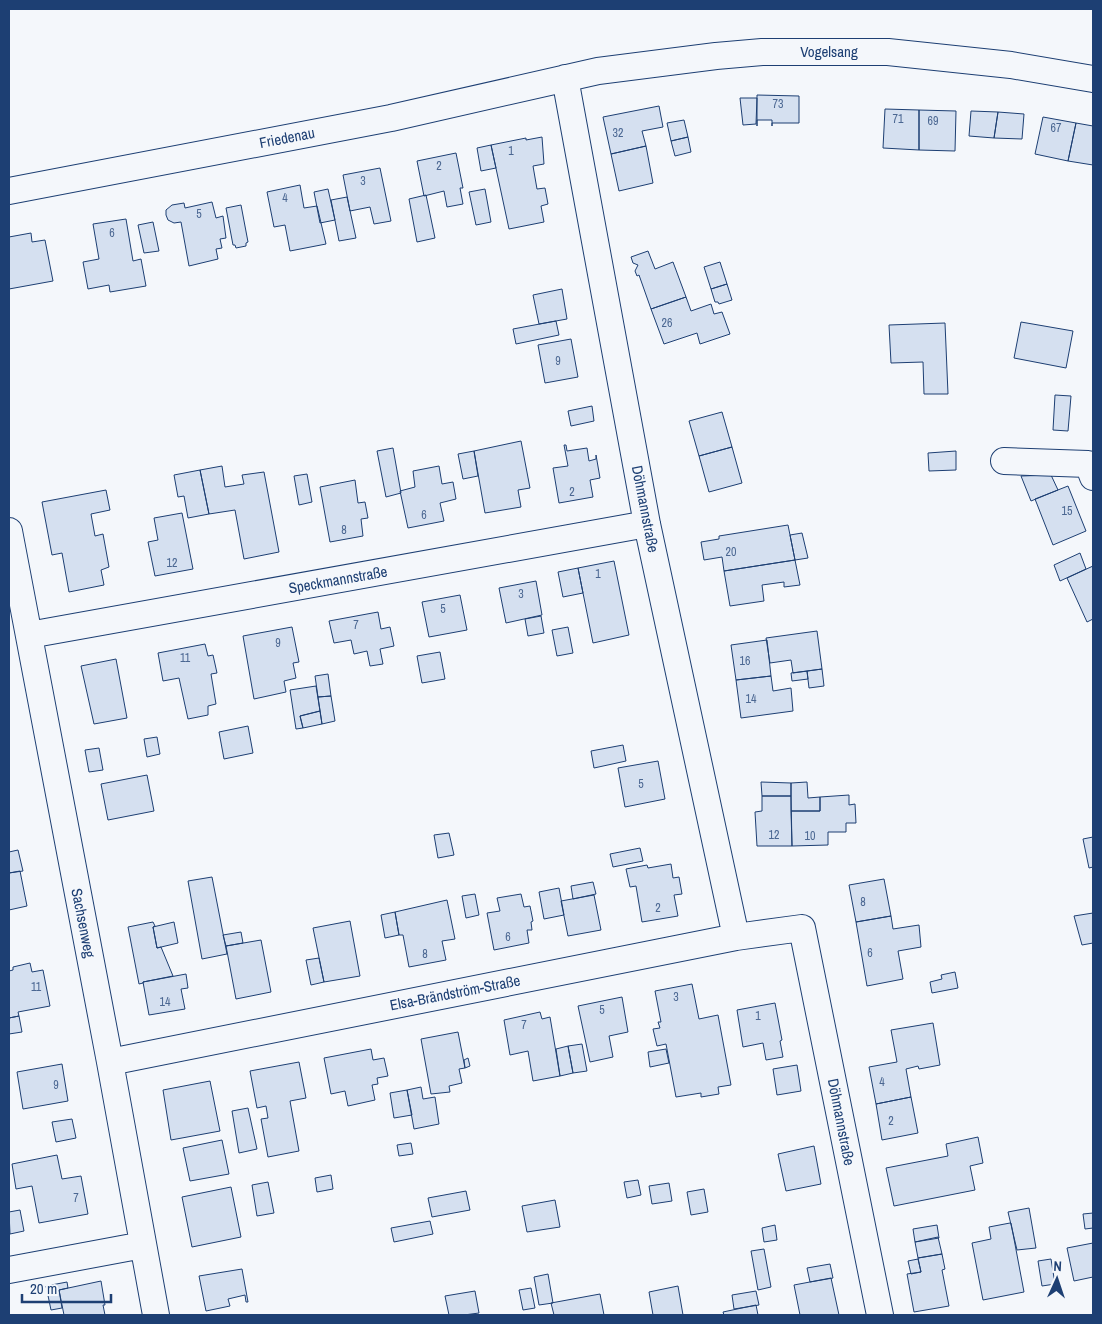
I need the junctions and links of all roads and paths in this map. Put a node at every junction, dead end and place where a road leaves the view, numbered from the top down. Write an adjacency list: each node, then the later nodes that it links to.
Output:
1 (564, 78): 2 (street, Vogelsang); 3 (street, Friedenau); 6 (street, Döhmannstraße)
2 (1093, 79)
3 (9, 190)
4 (1004, 460): 5 (street)
5 (1093, 477)
6 (647, 524): 9 (street, Speckmannstraße); 11 (street, Döhmannstraße)
7 (9, 531): 8 (street, Sachsenweg)
8 (15, 600): 9 (street, Sachsenweg)
9 (29, 635): 12 (street, Sachsenweg)
10 (802, 928): 11 (street, Elsa-Brändström-Straße); 16 (street, Döhmannstraße)
11 (736, 937): 12 (street, Elsa-Brändström-Straße)
12 (110, 1062): 13 (street, Sachsenweg)
13 (143, 1245): 14 (street); 15 (street, Sachsenweg)
14 (9, 1270)
15 (156, 1315)
16 (880, 1315)

